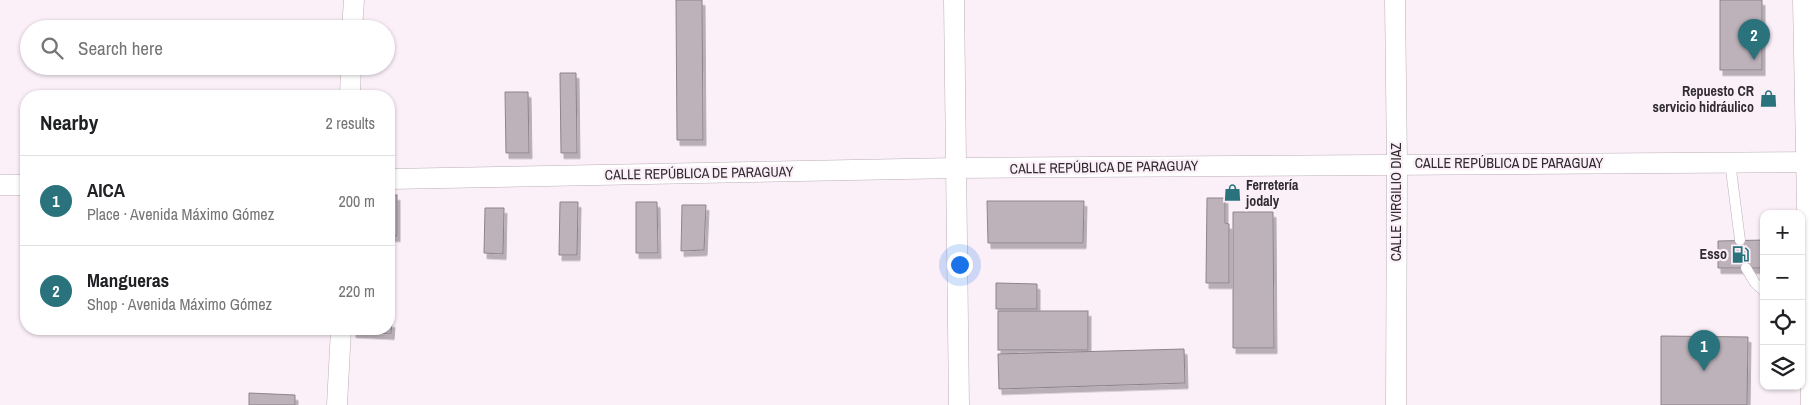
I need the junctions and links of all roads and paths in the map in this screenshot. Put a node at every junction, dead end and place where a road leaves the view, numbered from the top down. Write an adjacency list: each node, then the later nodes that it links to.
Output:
1 (354, 0): 5 (street)
2 (954, 0): 11 (street)
3 (1395, 0): 10 (street, CALLE VIRGILIO DIAZ)
4 (1808, 0): 9 (main road)
5 (353, 20)
6 (351, 75): 7 (street)
7 (350, 90)
8 (1730, 162): 9 (street, CALLE REPÚBLICA DE PARAGUAY); 10 (street, CALLE REPÚBLICA DE PARAGUAY); 15 (lane)
9 (1815, 162): 18 (main road)
10 (1397, 164): 11 (street, CALLE REPÚBLICA DE PARAGUAY); 22 (street, CALLE VIRGILIO DIAZ)
11 (956, 168): 12 (street, CALLE REPÚBLICA DE PARAGUAY); 21 (street)
12 (395, 179)
13 (0, 185): 14 (street)
14 (20, 185)
15 (1740, 240)
16 (1746, 268): 17 (lane)
17 (1760, 288)
18 (1807, 302): 23 (main road)
19 (341, 335): 20 (street)
20 (337, 405)
21 (959, 405)
22 (1396, 405)
23 (1815, 405)

